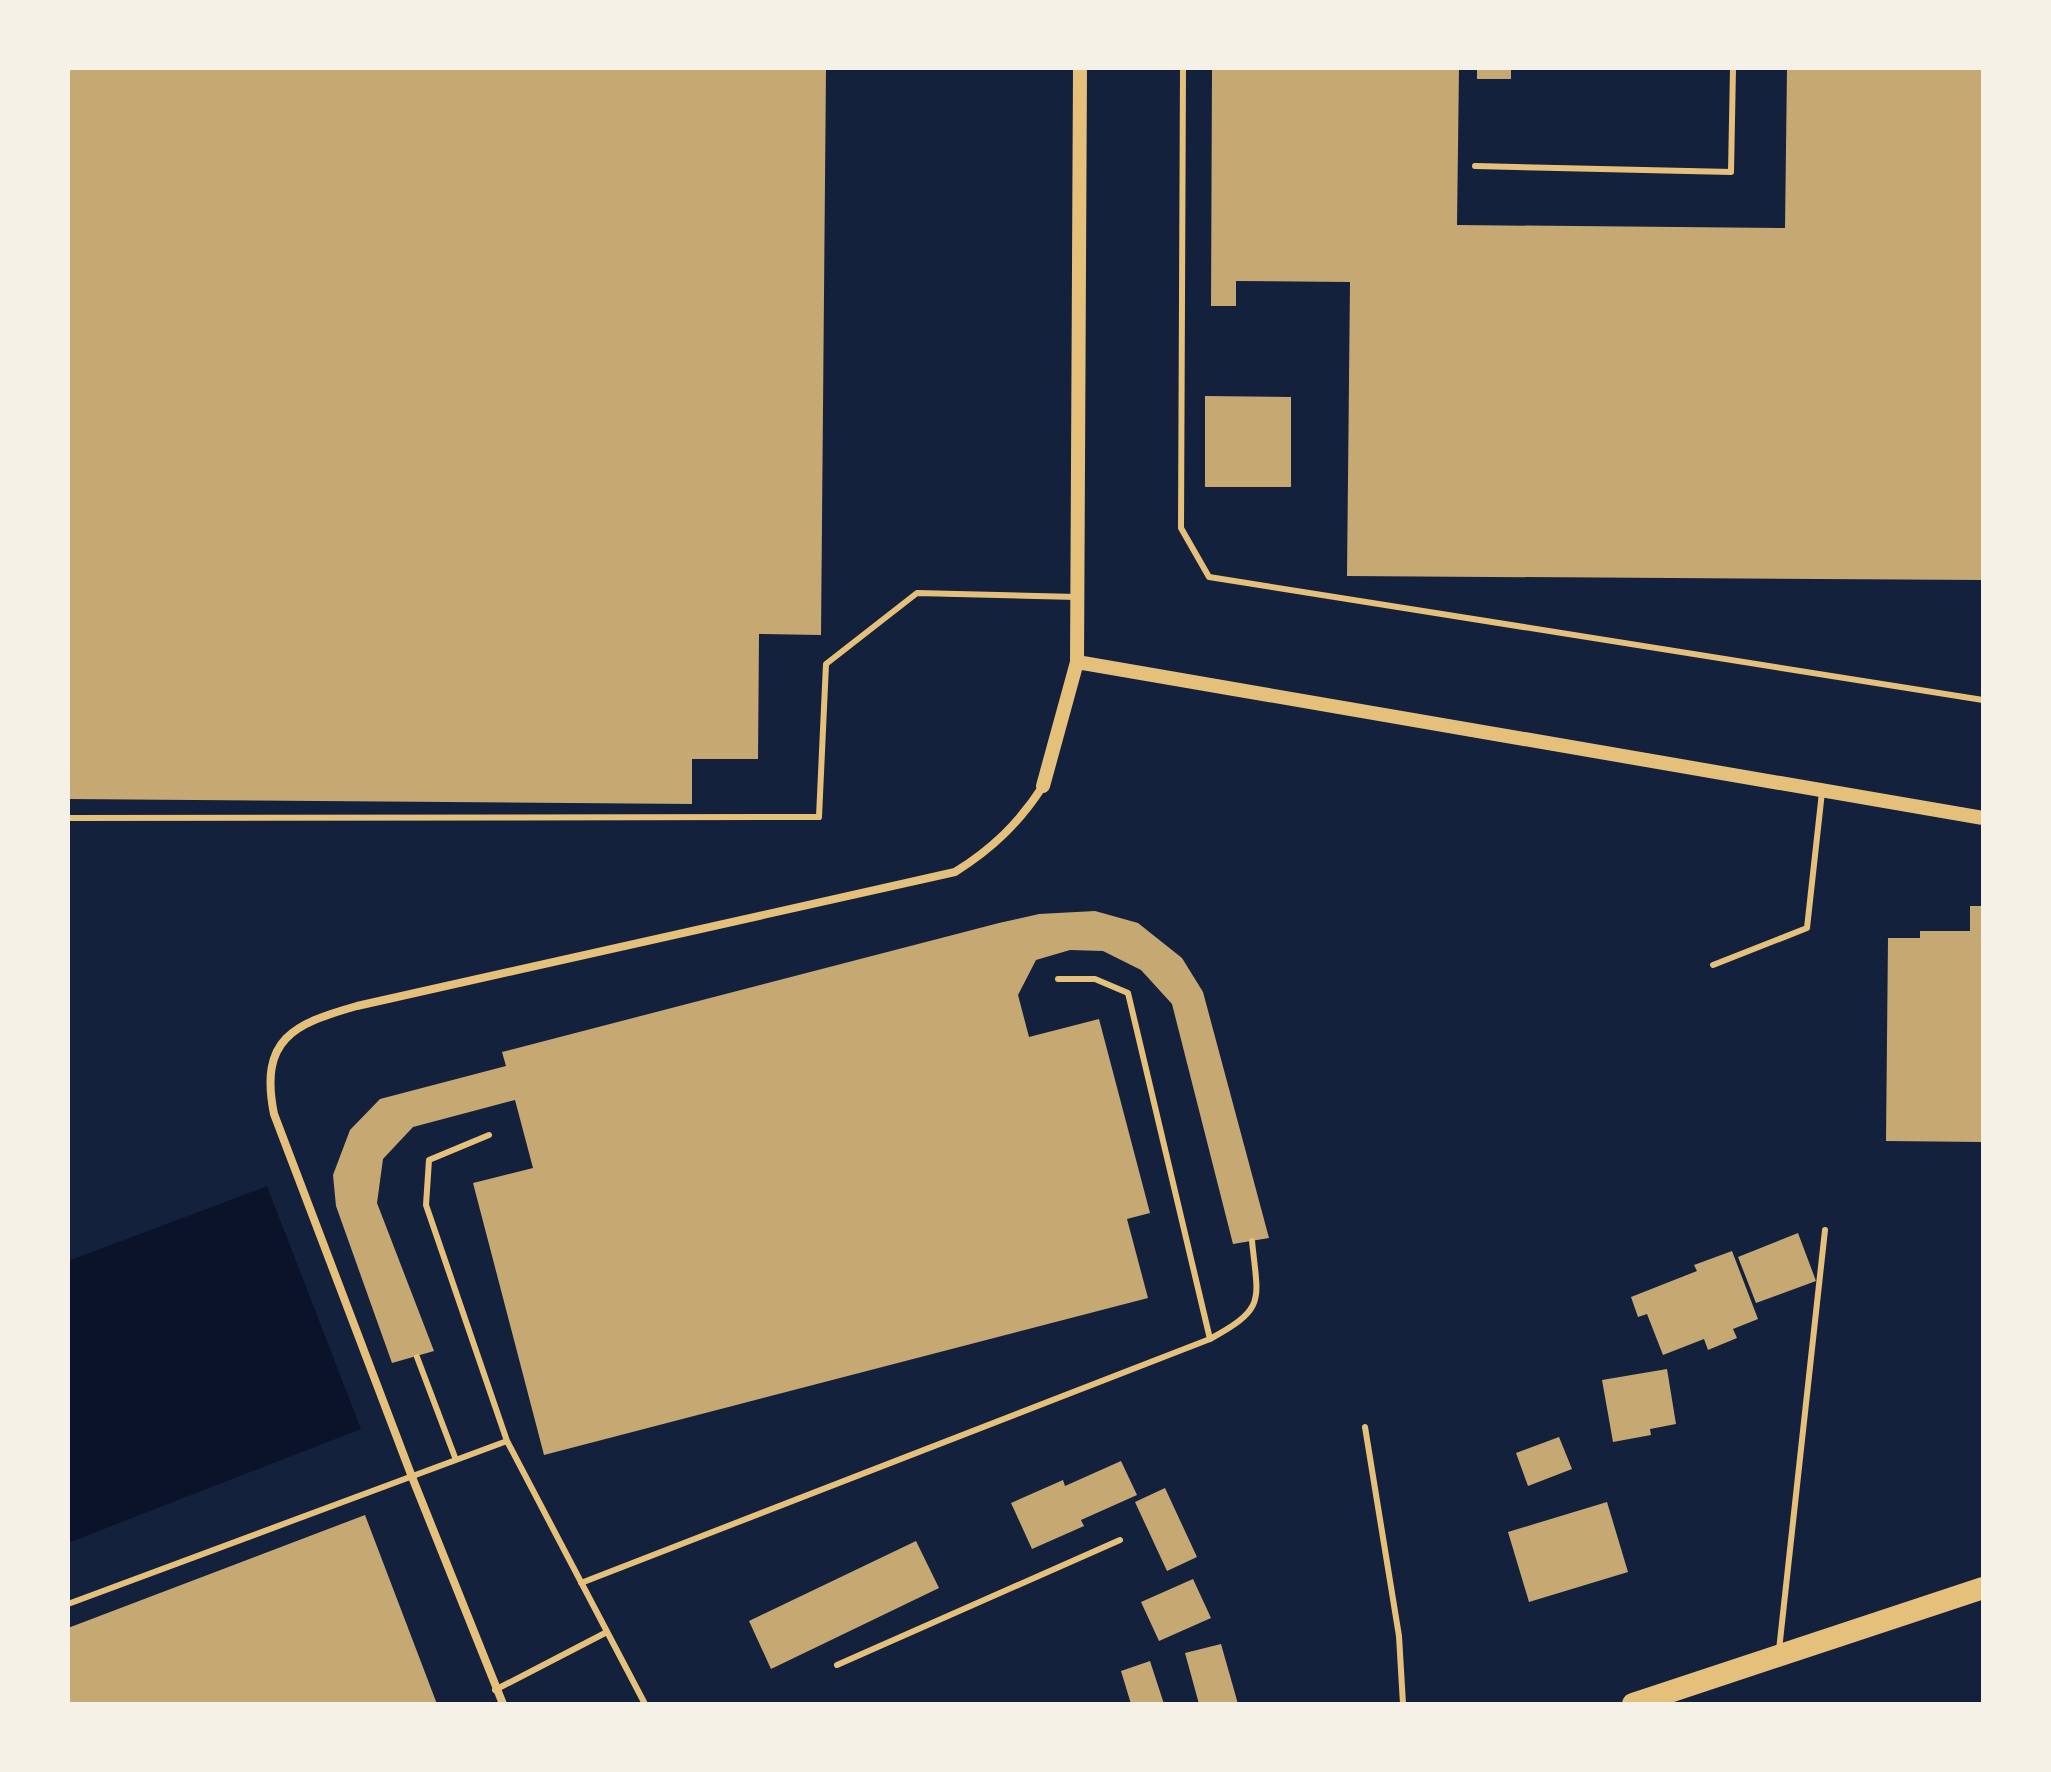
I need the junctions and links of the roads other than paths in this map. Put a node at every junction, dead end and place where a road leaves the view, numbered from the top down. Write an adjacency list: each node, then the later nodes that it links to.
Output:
1 (1080, 68): 5 (street)
2 (1183, 68): 7 (lane)
3 (1733, 68): 4 (lane)
4 (1475, 166)
5 (1077, 597): 6 (street); 10 (lane)
6 (1077, 662): 8 (street); 9 (street)
7 (1983, 700)
8 (1043, 786): 22 (street)
9 (1822, 792): 11 (street); 12 (lane)
10 (68, 818)
11 (1983, 818)
12 (1713, 965)
13 (1058, 979): 17 (lane)
14 (489, 1135): 20 (lane)
15 (1825, 1230): 28 (lane)
16 (1252, 1241): 17 (lane)
17 (1210, 1339): 24 (lane)
18 (417, 1357): 21 (lane)
19 (1365, 1427): 33 (lane)
20 (507, 1441): 21 (lane); 24 (lane)
21 (456, 1460): 22 (lane)
22 (412, 1477): 26 (lane); 30 (street)
23 (1120, 1540): 29 (lane)
24 (581, 1583): 27 (lane)
25 (1983, 1588): 28 (highway)
26 (68, 1604)
27 (607, 1632): 30 (lane); 32 (lane)
28 (1779, 1654): 34 (highway)
29 (837, 1665)
30 (495, 1690): 31 (street)
31 (503, 1704)
32 (645, 1704)
33 (1403, 1704)
34 (1633, 1704)

